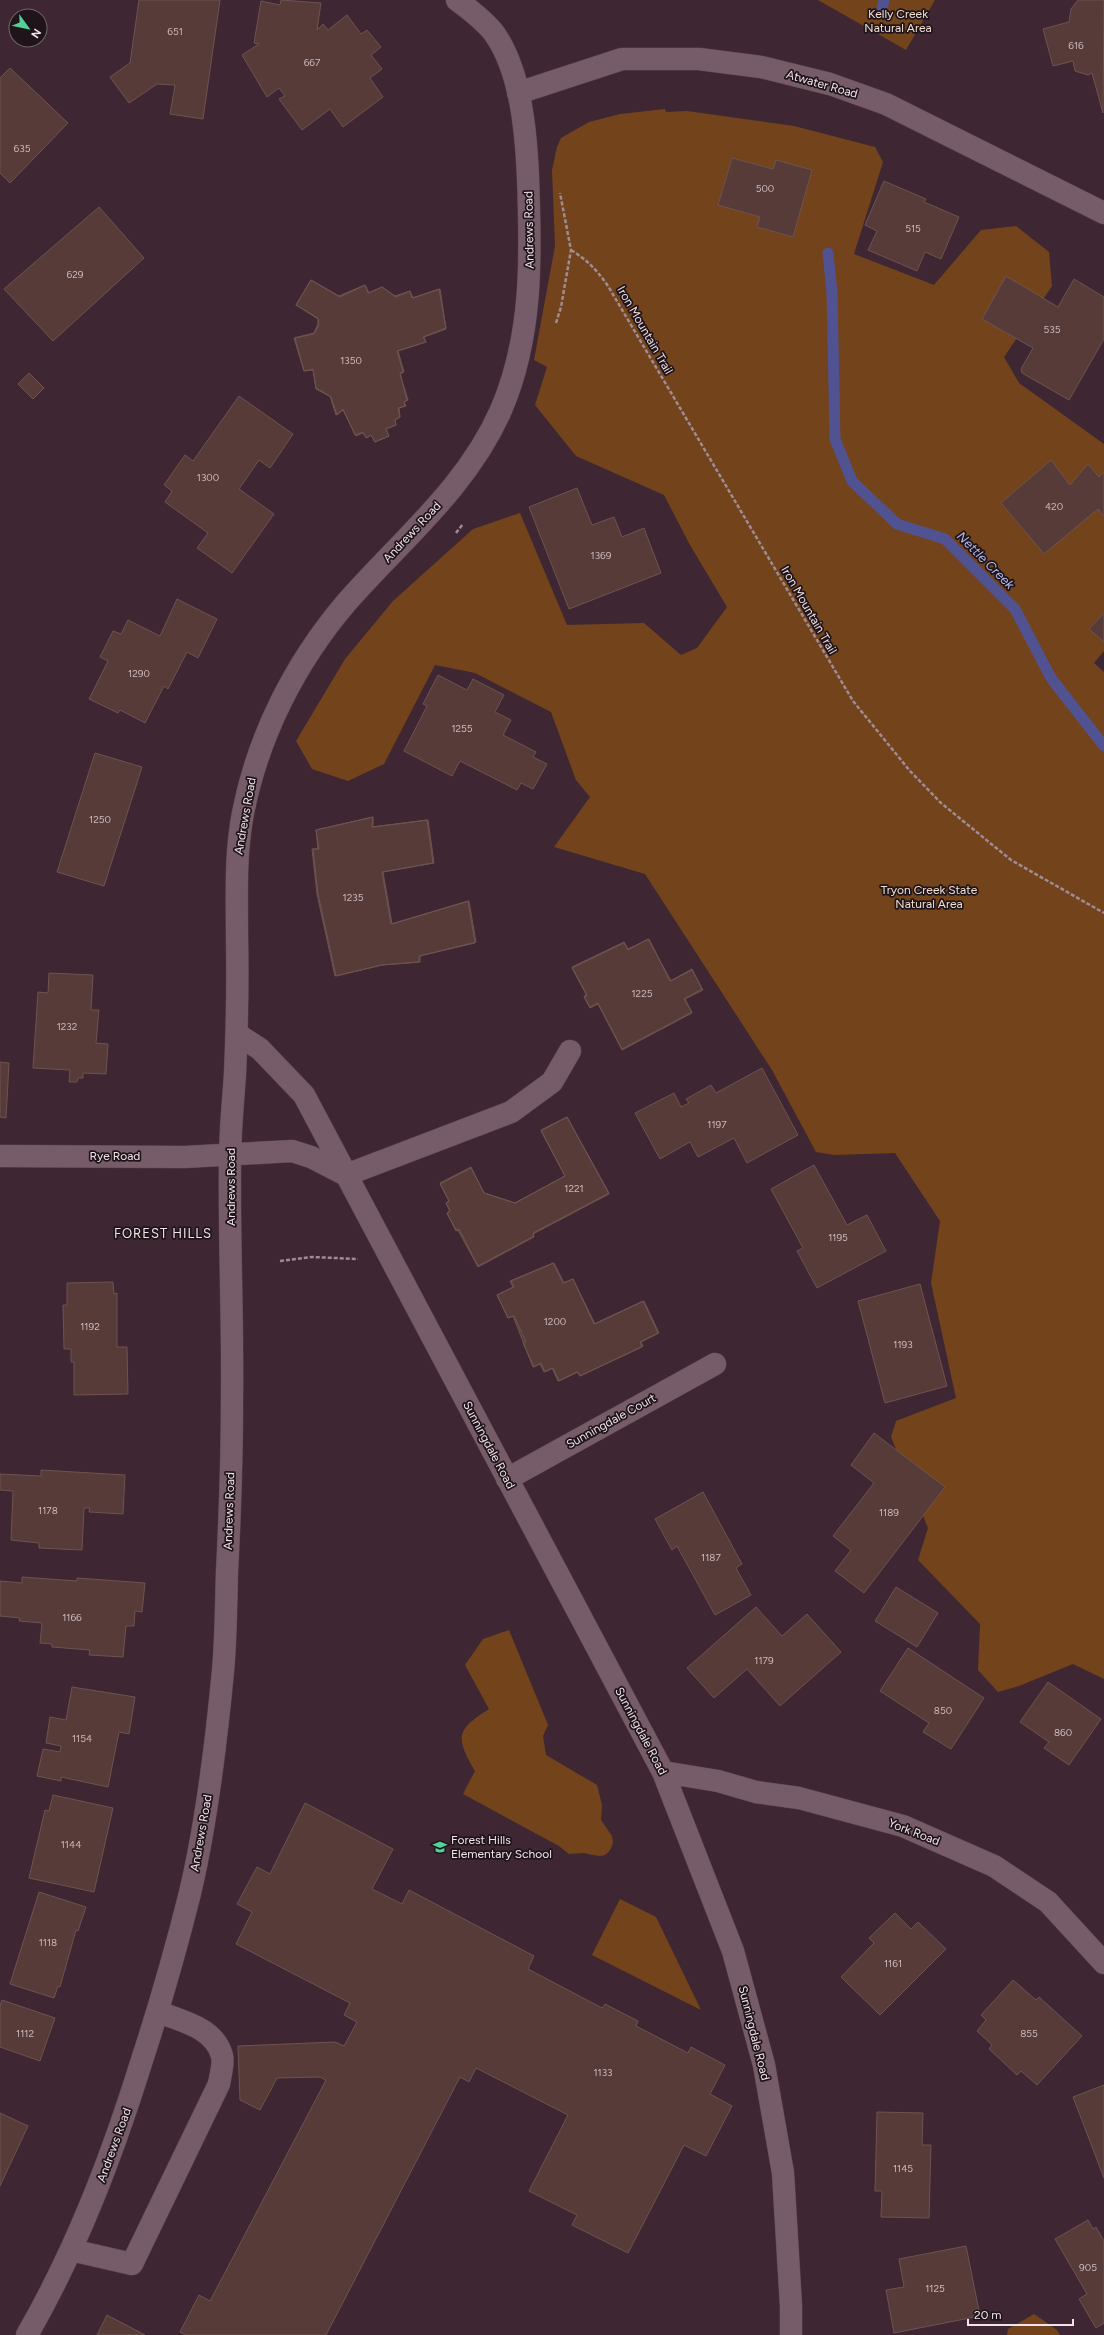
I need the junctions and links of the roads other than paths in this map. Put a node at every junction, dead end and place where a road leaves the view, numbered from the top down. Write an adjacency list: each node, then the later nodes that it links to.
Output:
1 (457, 0): 2 (street, Andrews Road)
2 (518, 93): 3 (street, Atwater Road); 4 (street, Andrews Road)
3 (1104, 213)
4 (237, 1034): 7 (street, Andrews Road); 8 (street, Sunningdale Road)
5 (570, 1051): 8 (street)
6 (0, 1156): 7 (street, Rye Road)
7 (230, 1156): 8 (street); 13 (street, Andrews Road)
8 (346, 1175): 10 (street, Sunningdale Road)
9 (715, 1364): 10 (street, Sunningdale Court)
10 (507, 1479): 11 (street, Sunningdale Road)
11 (664, 1772): 12 (street, York Road); 16 (street, Sunningdale Road)
12 (1104, 1963)
13 (158, 2012): 14 (street, Andrews Road); 14 (street)
14 (71, 2250): 15 (street, Andrews Road)
15 (27, 2335)
16 (791, 2335)

